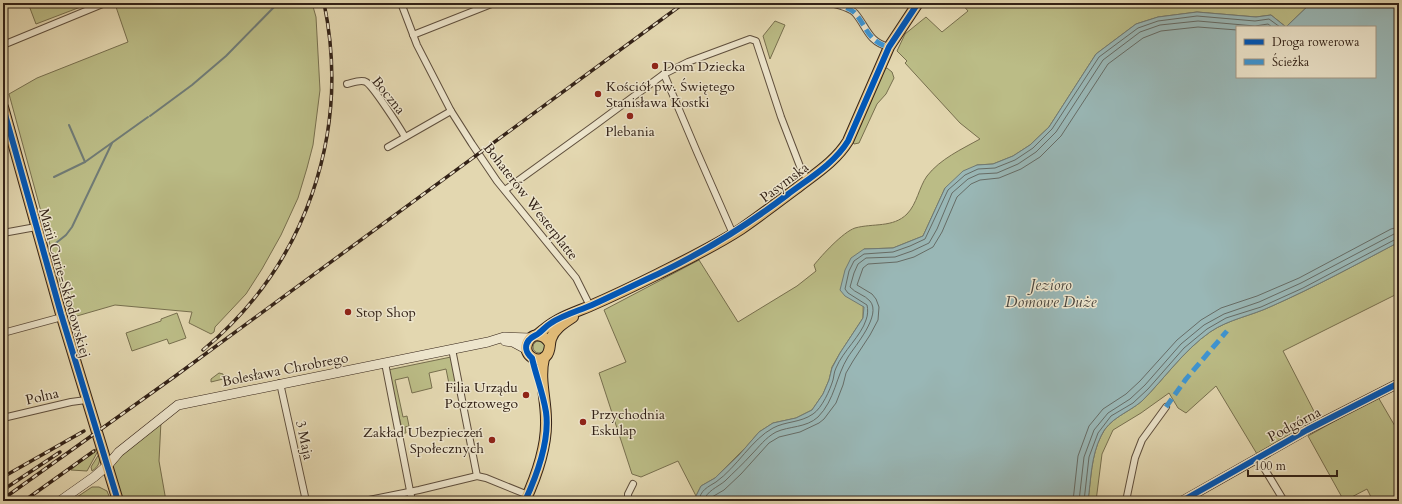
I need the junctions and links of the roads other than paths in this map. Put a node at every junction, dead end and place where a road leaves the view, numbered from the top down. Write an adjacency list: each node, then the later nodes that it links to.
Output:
1 (105, 3): 7 (street)
2 (400, 3): 6 (street, Bohaterów Westerplatte)
3 (494, 3): 6 (street)
4 (832, 3): 8 (street)
5 (918, 3): 8 (main road, Pasymska)
6 (413, 35): 12 (street, Bohaterów Westerplatte)
7 (3, 45)
8 (889, 47): 16 (main road, Pasymska)
9 (664, 74): 16 (street); 17 (street); 20 (street)
10 (347, 84): 14 (street, Boczna)
11 (3, 106): 13 (main road, Marii Curie-Skłodowskiej)
12 (451, 111): 14 (street); 17 (street, Bohaterów Westerplatte)
13 (6, 127): 18 (main road, Marii Curie-Skłodowskiej)
14 (405, 138): 15 (street)
15 (388, 147)
16 (808, 180): 20 (main road, Pasymska)
17 (505, 190): 21 (street, Bohaterów Westerplatte)
18 (36, 227): 19 (street); 22 (main road, Marii Curie-Skłodowskiej)
19 (3, 233)
20 (733, 234): 21 (main road, Pasymska)
21 (590, 306): 24 (main road, Pasymska); 26 (main road, Pasymska)
22 (62, 317): 23 (street); 33 (main road, Marii Curie-Skłodowskiej)
23 (3, 333)
24 (534, 337): 25 (street, Bolesława Chrobrego); 26 (main road); 28 (main road)
25 (488, 342): 27 (street, Bolesława Chrobrego); 28 (street, Bolesława Chrobrego)
26 (550, 344): 29 (main road)
27 (452, 348): 30 (street, Bolesława Chrobrego); 39 (street)
28 (529, 354): 29 (main road); 34 (main road)
29 (544, 358): 34 (main road)
30 (385, 363): 31 (street, Bolesława Chrobrego); 41 (street)
31 (280, 383): 38 (street, Bolesława Chrobrego); 46 (street, 3 Maja)
32 (1399, 383): 37 (street, Podgórna)
33 (86, 400): 36 (street, Polna); 38 (main road, Marii Curie-Skłodowskiej)
34 (544, 406): 42 (main road)
35 (1166, 407): 50 (street)
36 (3, 418)
37 (1258, 458): 43 (street, Podgórna); 51 (street, Podgórna)
38 (108, 465): 44 (street, Bolesława Chrobrego); 45 (main road, Marii Curie-Skłodowskiej)
39 (477, 476): 41 (street); 42 (street)
40 (633, 484): 49 (street)
41 (410, 492): 47 (street); 48 (street)
42 (526, 498)
43 (1283, 500)
44 (60, 501)
45 (118, 501)
46 (306, 501)
47 (364, 501)
48 (412, 501)
49 (628, 501)
50 (1126, 501)
51 (1182, 501)

